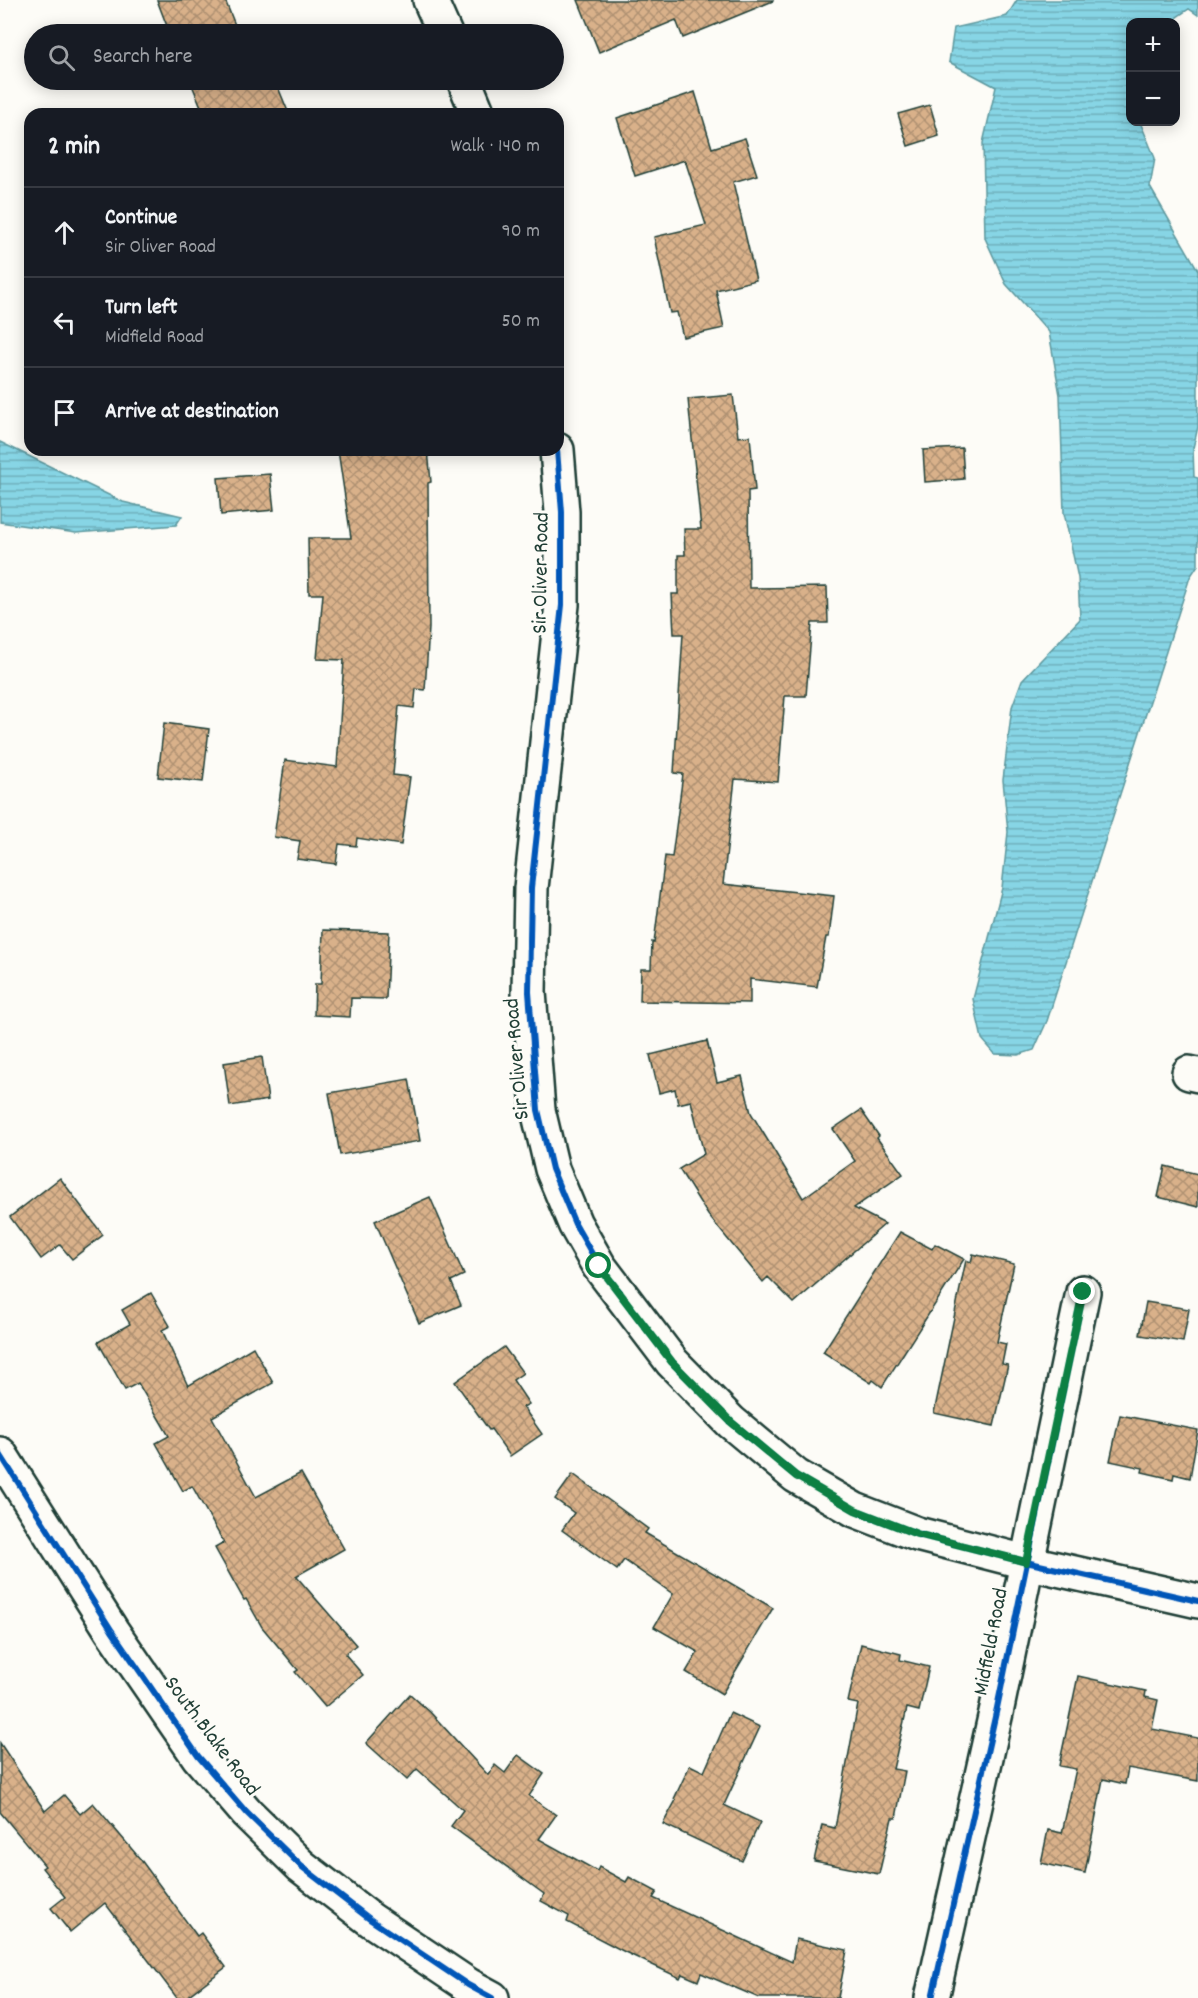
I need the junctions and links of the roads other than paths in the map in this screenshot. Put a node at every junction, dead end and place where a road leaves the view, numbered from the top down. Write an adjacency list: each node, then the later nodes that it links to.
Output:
1 (430, 0): 2 (street)
2 (441, 24)
3 (468, 90): 4 (street)
4 (476, 108)
5 (557, 456): 8 (street, Sir Oliver Road)
6 (1083, 1292): 8 (street, Midfield Road)
7 (0, 1454): 10 (street, South Blake Road)
8 (1026, 1562): 9 (street, Sir Oliver Road); 11 (street, Midfield Road)
9 (1198, 1601)
10 (492, 1998)
11 (932, 1998)

